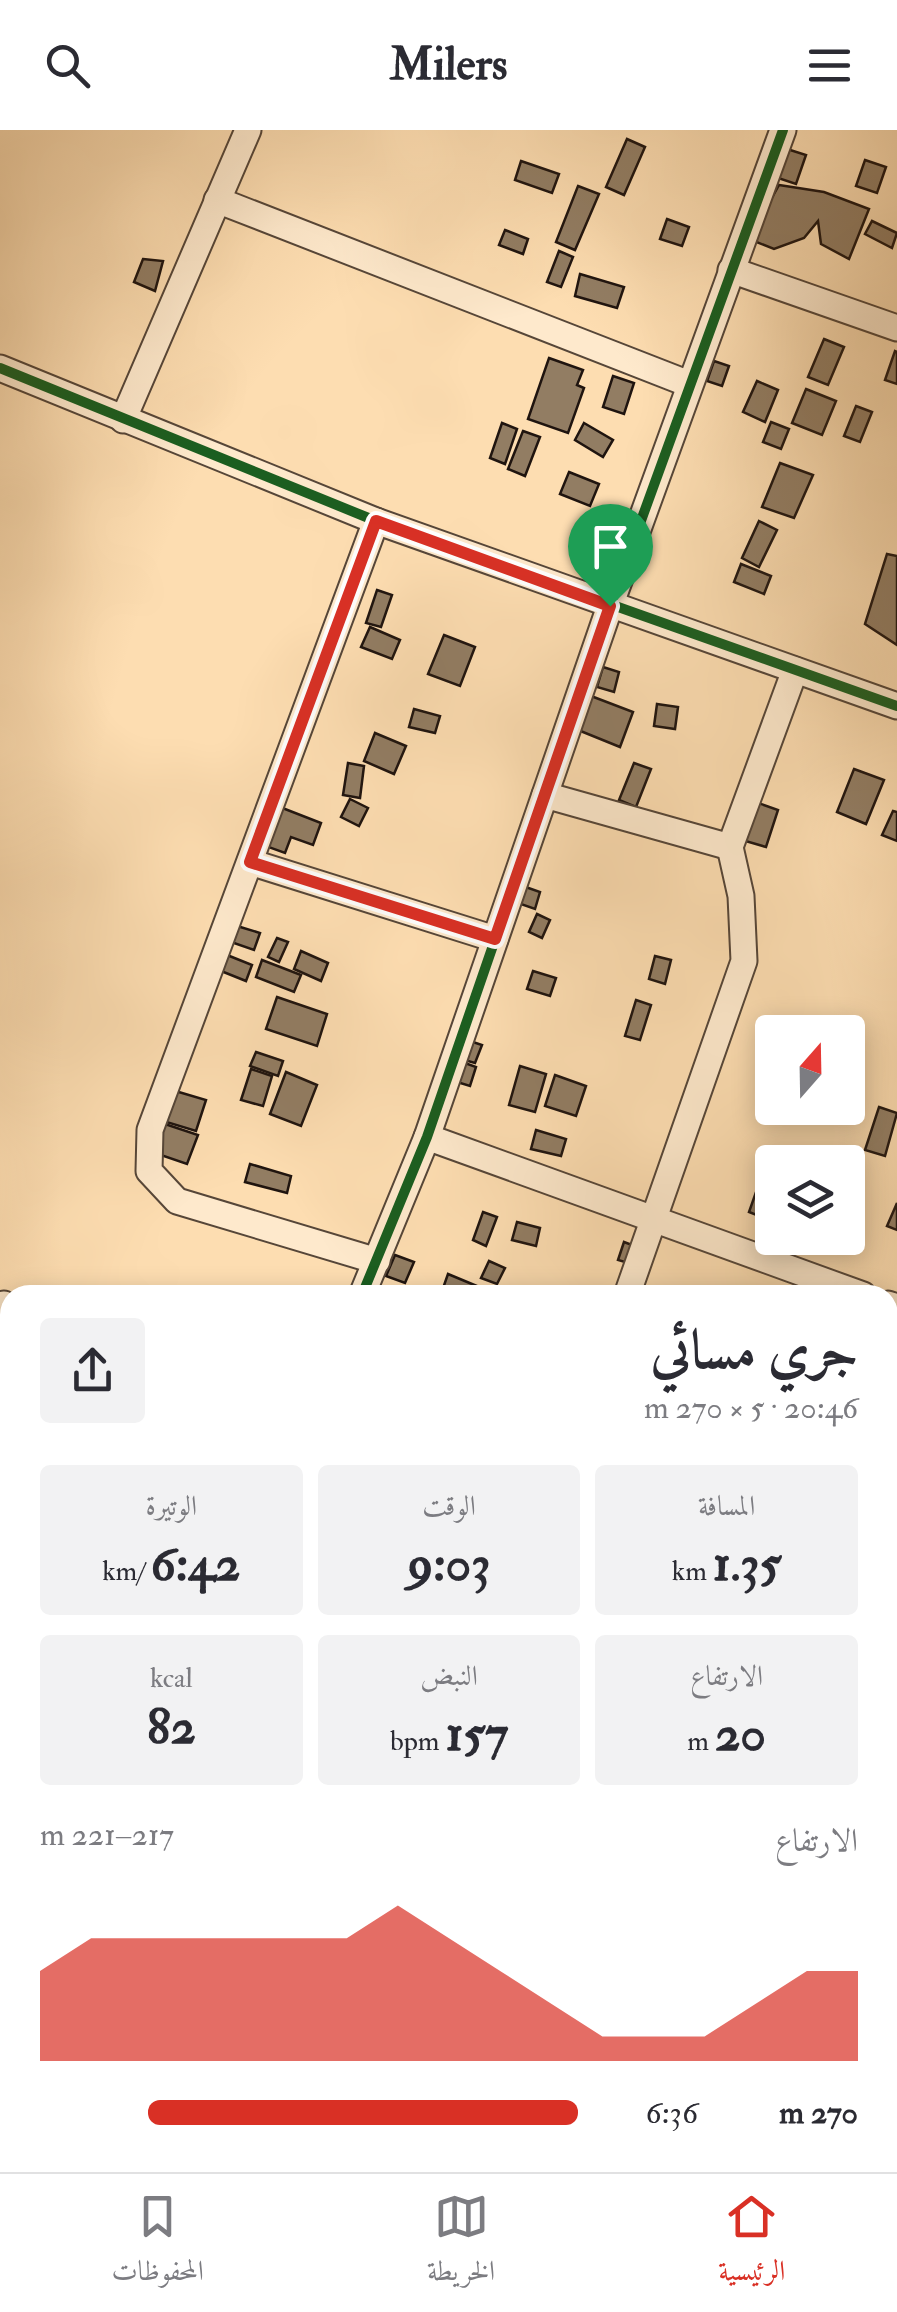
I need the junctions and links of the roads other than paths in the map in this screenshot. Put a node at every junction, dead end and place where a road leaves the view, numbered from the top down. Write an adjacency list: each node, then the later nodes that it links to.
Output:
1 (248, 130): 3 (street)
2 (783, 130): 4 (street)
3 (217, 200): 7 (street); 8 (street)
4 (731, 270): 5 (street); 7 (street)
5 (897, 328)
6 (0, 368): 8 (street)
7 (690, 384): 10 (street)
8 (123, 420): 9 (street)
9 (376, 521): 10 (street); 15 (street)
10 (610, 606): 11 (street); 13 (street)
11 (795, 670): 12 (street); 14 (street)
12 (897, 706)
13 (544, 795): 14 (street); 16 (street)
14 (730, 847): 18 (street)
15 (250, 862): 16 (street); 19 (street)
16 (495, 939): 17 (street)
17 (427, 1136): 18 (street); 19 (street)
18 (653, 1218): 21 (street); 22 (street)
19 (378, 1261): 20 (street)
20 (367, 1285)
21 (630, 1285)
22 (836, 1285)

